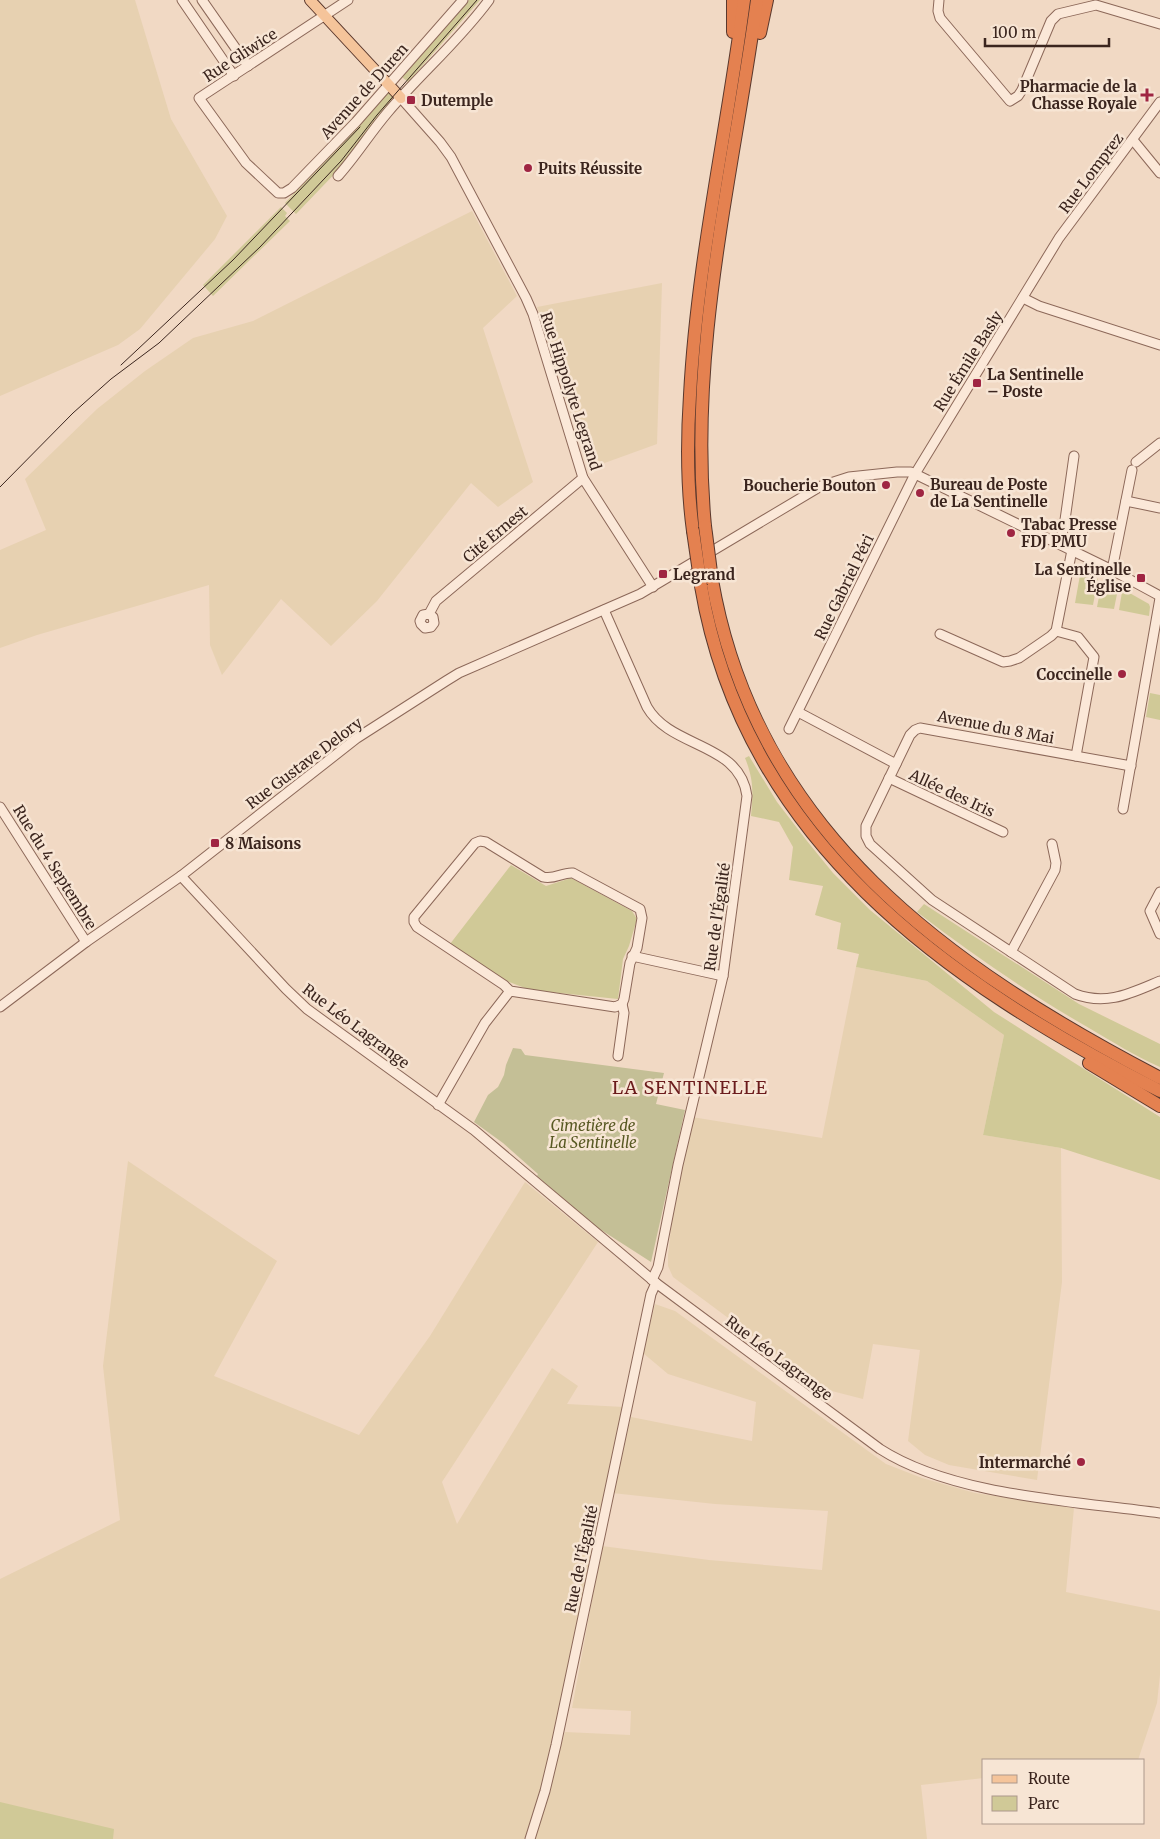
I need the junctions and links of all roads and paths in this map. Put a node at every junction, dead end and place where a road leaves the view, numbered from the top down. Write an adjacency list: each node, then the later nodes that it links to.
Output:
1 (182, 0): 16 (street)
2 (202, 0): 14 (street)
3 (310, 0): 12 (main road)
4 (348, 0): 12 (street, Rue Gliwice)
5 (463, 0): 17 (street, Avenue de Duren)
6 (489, 0): 18 (street)
7 (733, 0): 15 (highway)
8 (744, 0): 15 (highway)
9 (757, 0): 20 (highway)
10 (767, 0): 20 (highway)
11 (939, 0): 13 (street)
12 (325, 16): 14 (street, Rue Gliwice); 17 (main road)
13 (1160, 24)
14 (248, 66): 16 (street, Rue Gliwice)
15 (734, 72): 36 (highway)
16 (234, 76): 24 (street, Rue Gliwice)
17 (389, 85): 18 (main road); 24 (street, Avenue de Duren)
18 (401, 98): 23 (street); 33 (street, Rue Hippolyte Legrand)
19 (1160, 102): 21 (street, Rue Lomprez)
20 (739, 113): 36 (highway)
21 (1134, 140): 22 (street); 25 (street, Rue Lomprez)
22 (1160, 173)
23 (338, 176)
24 (280, 194)
25 (1045, 262): 26 (street, Rue Émile Basly)
26 (1022, 298): 27 (street); 32 (street, Rue Émile Basly)
27 (1160, 345)
28 (1160, 443): 30 (street)
29 (1074, 456): 37 (street)
30 (1136, 462)
31 (1132, 470): 34 (street)
32 (915, 474): 37 (street); 41 (street, Rue Gustave Delory); 47 (street, Rue Gabriel Péri)
33 (583, 478): 41 (street, Rue Hippolyte Legrand); 44 (street, Cité Ernest)
34 (1126, 501): 35 (street); 39 (street)
35 (1160, 508)
36 (699, 529): 40 (highway, bridge)
37 (1059, 544): 38 (street)
38 (1072, 550): 39 (street); 45 (street)
39 (1112, 570): 42 (street)
40 (706, 583): 68 (highway); 70 (highway)
41 (653, 587): 43 (street, Rue Gustave Delory)
42 (1160, 597): 51 (street)
43 (604, 610): 57 (street, Rue Gustave Delory); 63 (street, Rue de l'Égalité)
44 (428, 614)
45 (1056, 631): 46 (street); 49 (street)
46 (940, 634)
47 (798, 712): 48 (street, Rue Gabriel Péri); 50 (street)
48 (789, 730)
49 (1076, 756): 50 (street, Avenue du 8 Mai); 51 (street, Avenue du 8 Mai)
50 (896, 764): 52 (street, Avenue du 8 Mai)
51 (1131, 766): 54 (street)
52 (889, 778): 55 (street, Allée des Iris); 61 (street, Avenue du 8 Mai)
53 (0, 807): 60 (street, Rue du 4 Septembre)
54 (1123, 809)
55 (1003, 832)
56 (1052, 844): 61 (street)
57 (180, 876): 60 (street, Rue Gustave Delory); 72 (street, Rue Léo Lagrange)
58 (1160, 892): 59 (street)
59 (1160, 934)
60 (86, 942): 67 (street, Rue Gustave Delory)
61 (1011, 952): 64 (street, Avenue du 8 Mai)
62 (632, 956): 63 (street); 65 (street); 66 (street)
63 (722, 976): 74 (street, Rue de l'Égalité)
64 (1160, 981)
65 (510, 991): 66 (street); 72 (street)
66 (622, 1004): 69 (street)
67 (0, 1006)
68 (1050, 1031): 71 (highway); 73 (highway)
69 (618, 1056)
70 (1160, 1078)
71 (1160, 1091)
72 (438, 1105): 74 (street, Rue Léo Lagrange)
73 (1160, 1106)
74 (654, 1281): 75 (street, Rue Léo Lagrange); 76 (street, Rue de l'Égalité)
75 (1160, 1513)
76 (530, 1839)

